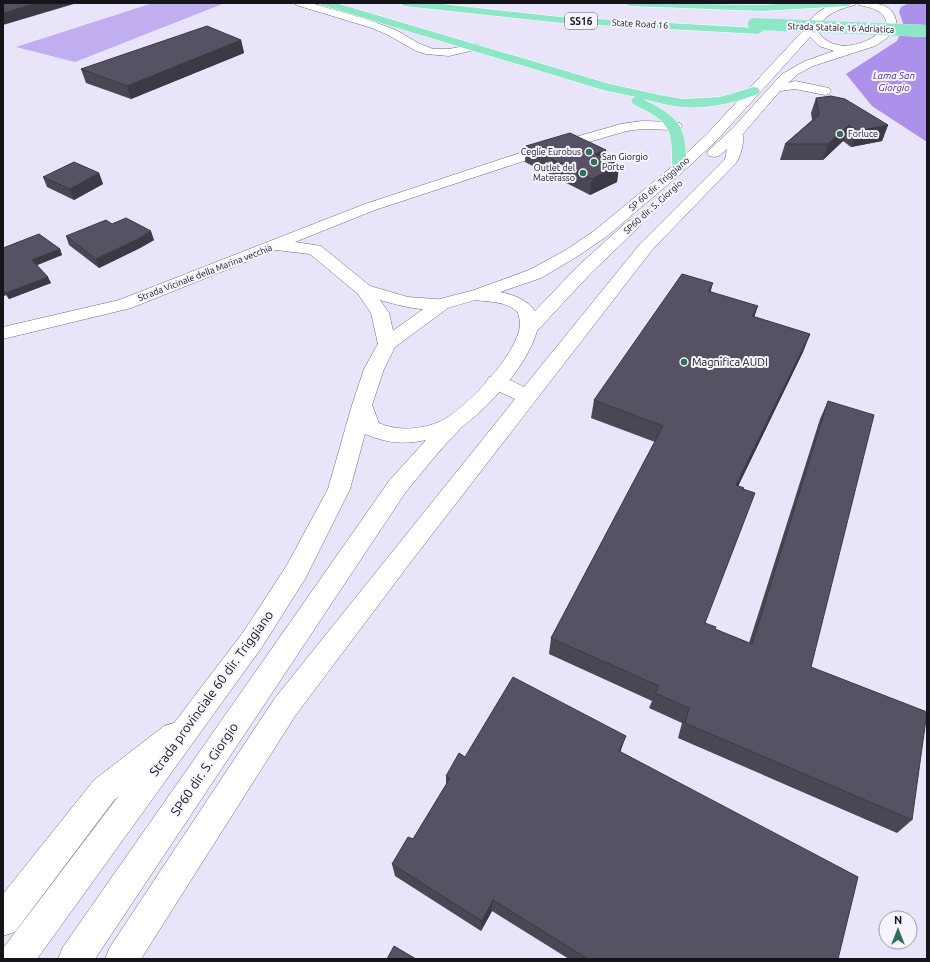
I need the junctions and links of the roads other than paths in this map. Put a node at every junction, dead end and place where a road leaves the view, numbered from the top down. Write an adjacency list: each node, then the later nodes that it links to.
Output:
1 (300, 3): 18 (main road)
2 (325, 3): 18 (highway)
3 (404, 3): 11 (highway, State Road 16 / SS16)
4 (455, 3): 14 (highway, State Road 16 / SS16)
5 (629, 3): 9 (highway)
6 (849, 3): 9 (highway); 13 (main road, SP 60 dir. Triggiano)
7 (863, 3): 10 (main road)
8 (896, 3): 10 (main road)
9 (762, 8): 13 (highway)
10 (887, 12): 19 (main road, SP60 dir. S. Giorgio)
11 (561, 20): 12 (highway, SS16); 14 (highway, State Road 16 / SS16)
12 (468, 21)
13 (814, 25): 19 (main road); 23 (main road, SP 60 dir. Triggiano)
14 (756, 28): 15 (highway, Strada Statale 16 Adriatica / SS16, bridge); 17 (highway, Strada Statale 16 Adriatica / SS16)
15 (927, 31)
16 (457, 33): 18 (highway)
17 (927, 37)
18 (475, 47): 21 (highway)
19 (853, 49): 20 (main road, SP60 dir. S. Giorgio)
20 (816, 61): 22 (main road, SP60 dir. S. Giorgio); 22 (main road)
21 (607, 87): 23 (highway); 24 (highway)
22 (778, 88): 25 (main road, SP60 dir. S. Giorgio)
23 (754, 90): 26 (main road, SP 60 dir. Triggiano)
24 (675, 126): 26 (highway); 27 (main road)
25 (736, 133): 33 (main road, SP60 dir. S. Giorgio); 37 (main road)
26 (679, 168): 31 (main road, SP 60 dir. Triggiano)
27 (324, 226): 28 (main road); 29 (main road)
28 (272, 246): 29 (main road, Strada Vicinale della Marina vecchia); 34 (main road, Strada Vicinale della Marina vecchia)
29 (314, 249): 30 (main road)
30 (364, 290): 32 (main road); 35 (main road)
31 (474, 295): 32 (main road, SP 60 dir. Triggiano); 33 (main road)
32 (442, 304): 35 (main road)
33 (530, 327): 36 (main road, SP60 dir. S. Giorgio)
34 (3, 333)
35 (387, 344): 38 (main road, Strada provinciale 60 dir. Triggiano)
36 (496, 382): 37 (main road); 39 (main road, SP60 dir. S. Giorgio)
37 (528, 397): 44 (main road)
38 (362, 404): 39 (main road); 40 (main road, Strada provinciale 60 dir. Triggiano)
39 (452, 425): 43 (main road, SP60 dir. S. Giorgio)
40 (188, 725): 41 (main road); 42 (main road, Strada provinciale 60 dir. Triggiano)
41 (3, 920)
42 (16, 959)
43 (74, 959)
44 (122, 959)

